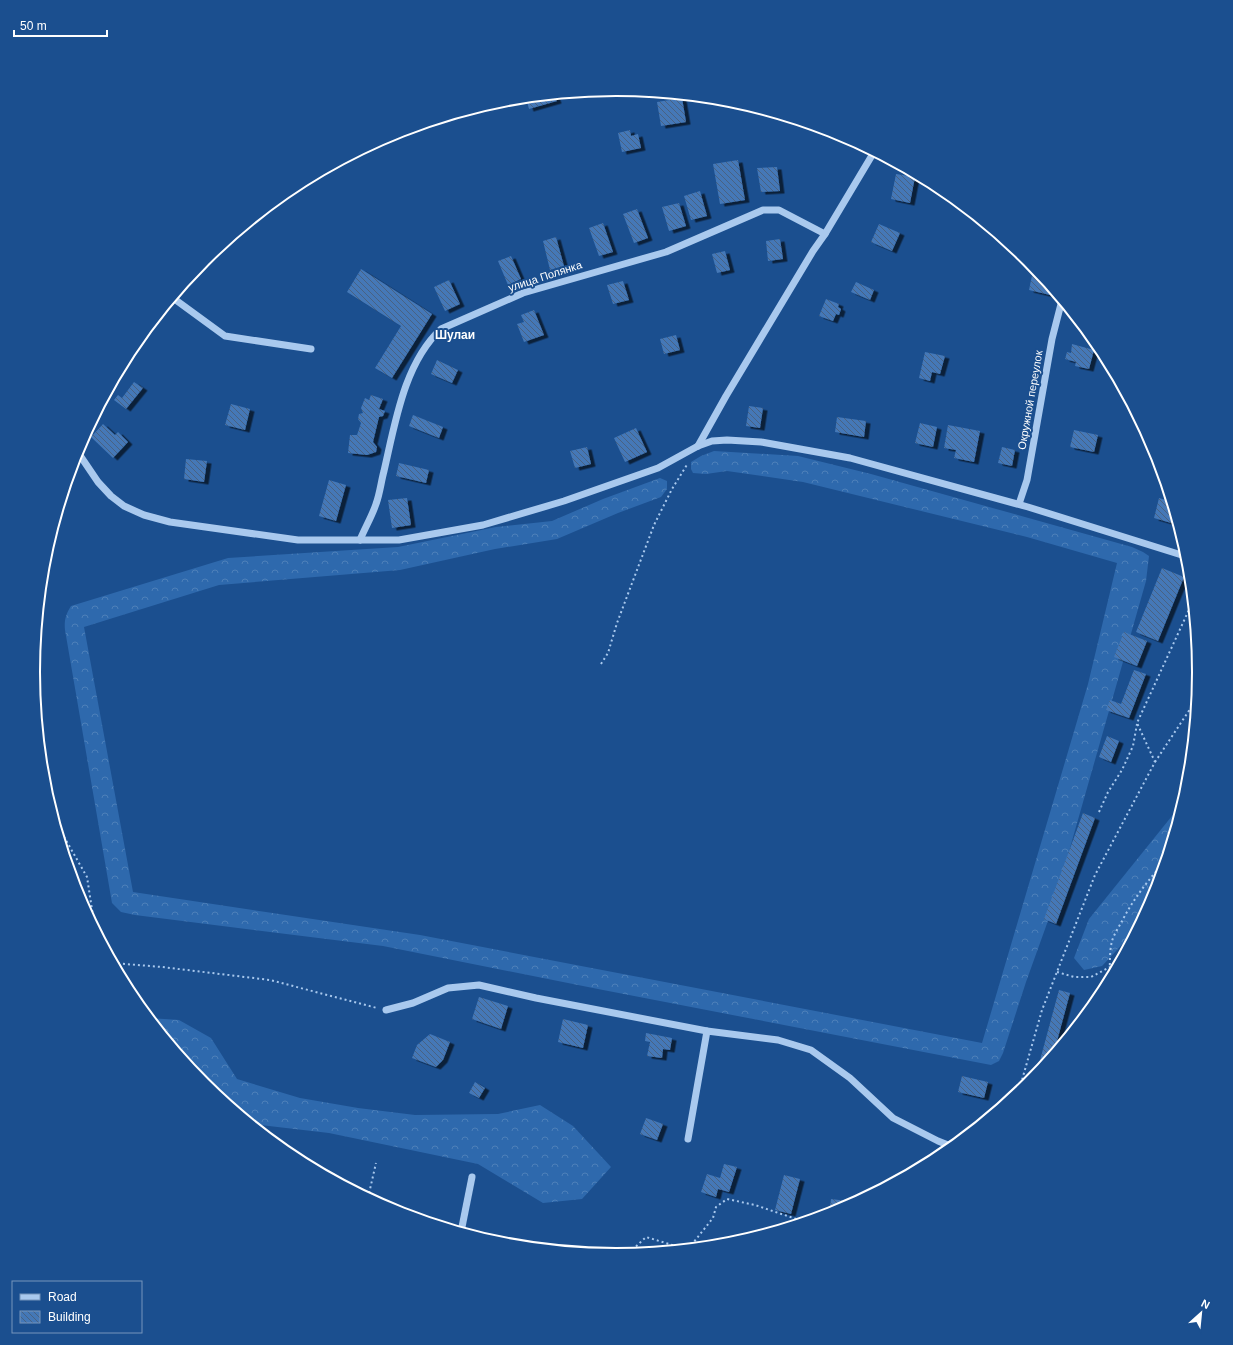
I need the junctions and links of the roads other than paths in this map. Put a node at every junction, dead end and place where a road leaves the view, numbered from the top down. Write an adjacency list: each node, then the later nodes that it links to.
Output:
1 (872, 155): 2 (street)
2 (825, 234): 6 (street); 9 (street, улица Полянка)
3 (176, 300): 5 (street)
4 (1061, 305): 8 (street, Окружной переулок)
5 (311, 349)
6 (698, 446): 8 (street); 9 (street)
7 (82, 458): 9 (street)
8 (1019, 504): 10 (street)
9 (360, 540)
10 (1181, 555)
11 (386, 1010): 12 (street)
12 (707, 1031): 13 (street); 14 (street)
13 (688, 1139)
14 (947, 1145)
15 (472, 1177): 16 (street)
16 (462, 1227)

